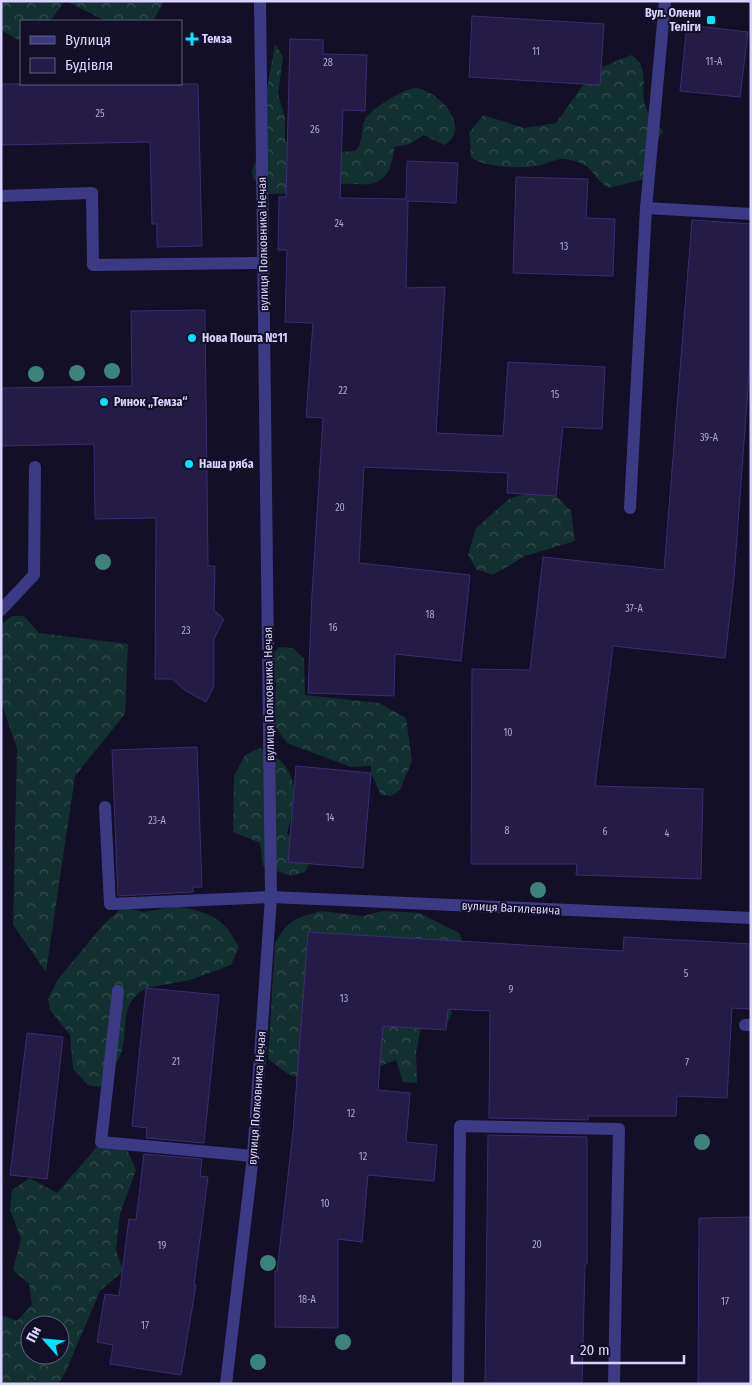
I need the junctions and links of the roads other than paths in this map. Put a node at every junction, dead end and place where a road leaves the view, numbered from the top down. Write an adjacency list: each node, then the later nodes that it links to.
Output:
1 (260, 1): 6 (street, вулиця Полковника Нечая)
2 (665, 1): 4 (street)
3 (1, 196): 6 (street)
4 (646, 208): 5 (street); 8 (street)
5 (751, 214)
6 (263, 263): 11 (street, вулиця Полковника Нечая)
7 (36, 467): 9 (street)
8 (630, 508)
9 (1, 610)
10 (105, 807): 11 (street, вулиця Вагилевича)
11 (271, 897): 12 (street, вулиця Вагилевича); 14 (street, вулиця Полковника Нечая)
12 (751, 918)
13 (118, 991): 14 (street)
14 (253, 1156): 15 (street, вулиця Полковника Нечая)
15 (226, 1384)
16 (458, 1384): 17 (street)
17 (614, 1384)

